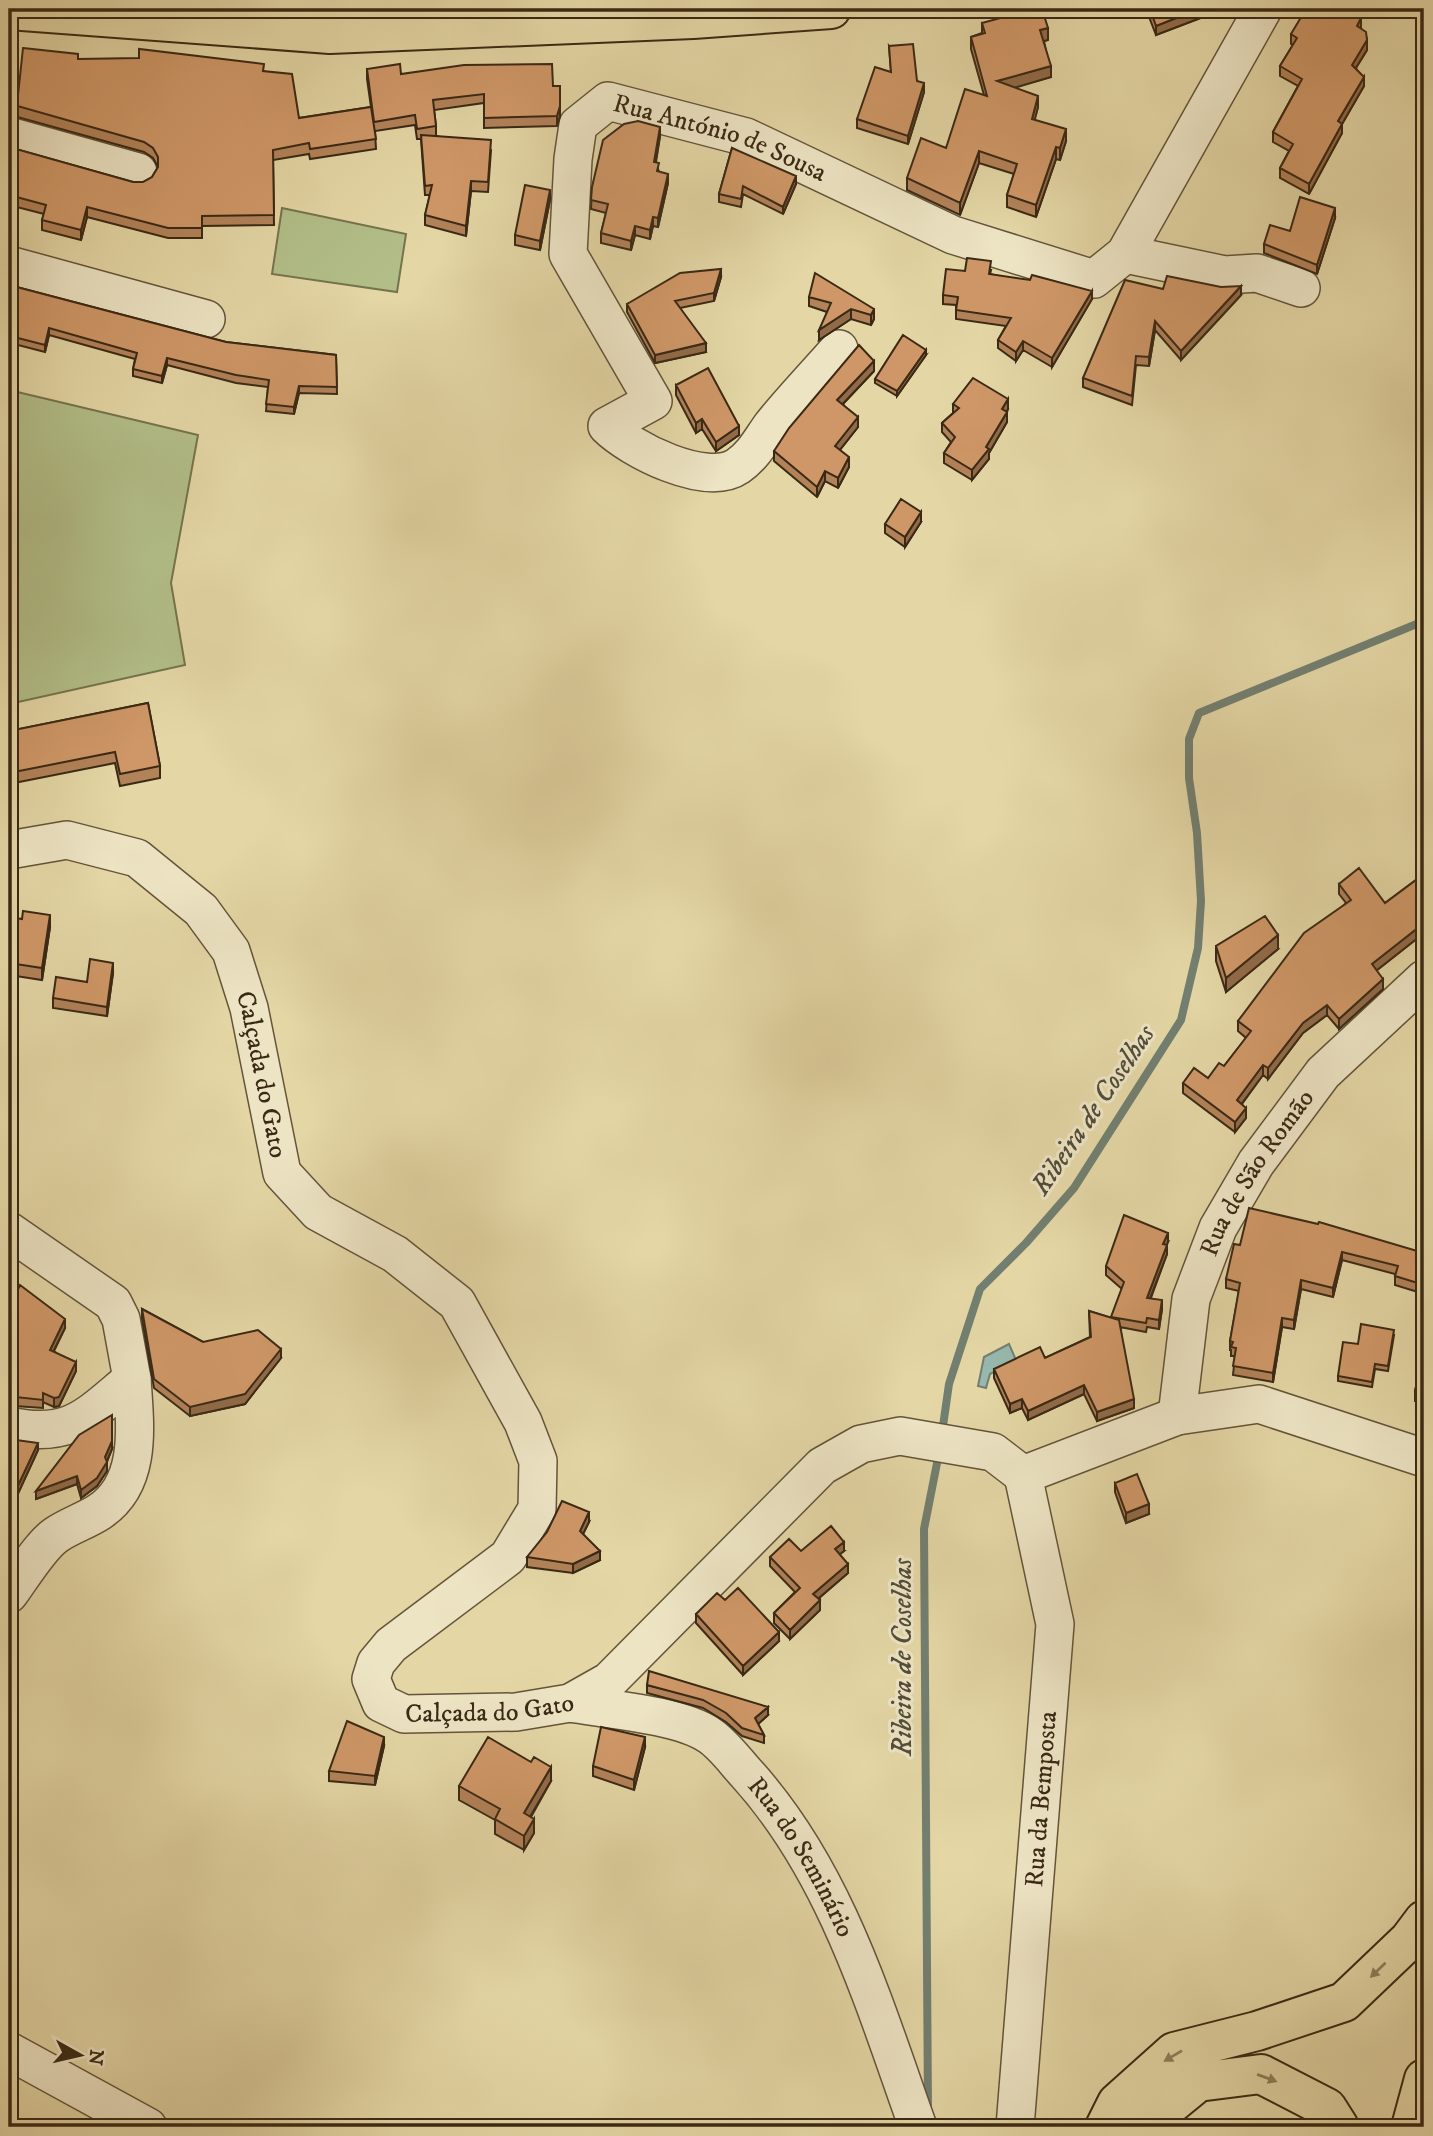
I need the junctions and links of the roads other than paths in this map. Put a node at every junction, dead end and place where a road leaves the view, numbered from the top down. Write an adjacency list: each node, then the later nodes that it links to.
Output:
1 (831, 9): 4 (main road)
2 (1263, 9): 8 (street, Rua António de Sousa)
3 (9, 10): 5 (main road)
4 (563, 16): 5 (main road)
5 (457, 19)
6 (9, 136): 7 (street)
7 (138, 172)
8 (1125, 254): 10 (street); 12 (street, Rua António de Sousa)
9 (9, 265): 11 (street)
10 (1301, 288)
11 (206, 319)
12 (839, 349)
13 (9, 850): 22 (street, Calçada do Gato)
14 (1424, 979): 17 (street, Rua de São Romão)
15 (9, 1231): 16 (street)
16 (132, 1379): 18 (street); 21 (street)
17 (1177, 1416): 19 (street); 20 (street)
18 (9, 1426)
19 (1424, 1458)
20 (1023, 1475): 22 (street, Calçada do Gato); 28 (street, Rua da Bemposta)
21 (9, 1594)
22 (570, 1703): 27 (street, Rua do Seminário)
23 (1424, 1920): 29 (main road, one-way to 29)
24 (9, 2050): 26 (street)
25 (1424, 2079): 32 (main road)
26 (148, 2127)
27 (918, 2127)
28 (1015, 2127)
29 (1105, 2127)
30 (1143, 2127): 31 (main road, one-way to 31)
31 (1339, 2127)
32 (1411, 2127)

